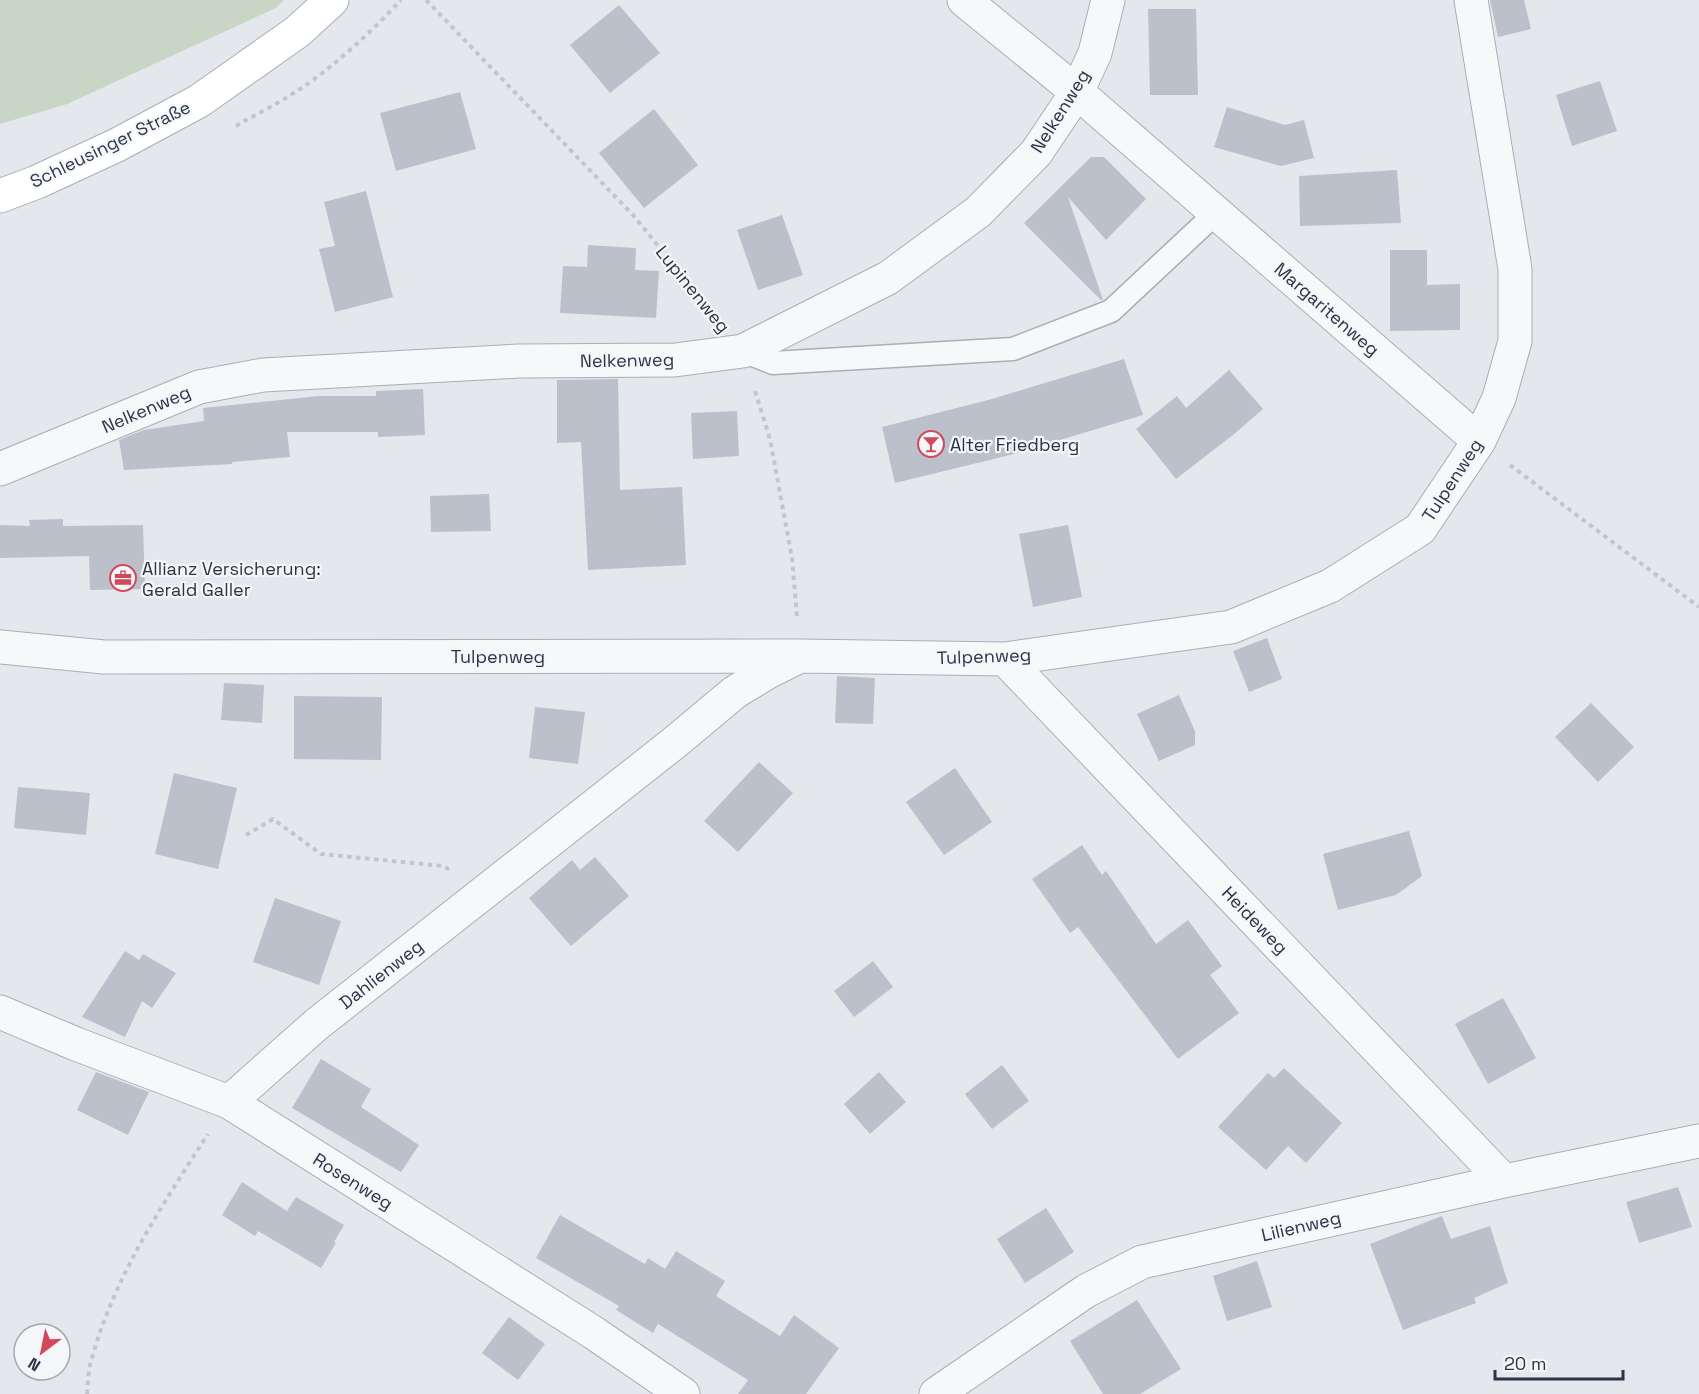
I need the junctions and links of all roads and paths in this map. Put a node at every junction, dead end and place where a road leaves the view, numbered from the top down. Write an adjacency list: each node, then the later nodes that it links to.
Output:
1 (332, 0): 7 (main road, Schleusinger Straße)
2 (964, 0): 6 (street, Margaritenweg)
3 (1108, 0): 6 (street, Nelkenweg)
4 (1471, 0): 10 (street, Tulpenweg)
5 (427, 1): 9 (path, Lupinenweg)
6 (1077, 92): 8 (street, Margaritenweg); 9 (street, Nelkenweg)
7 (0, 196)
8 (1216, 213): 9 (lane); 10 (street, Margaritenweg)
9 (743, 351): 11 (street, Nelkenweg); 14 (path, Lupinenweg)
10 (1479, 441): 12 (path); 15 (street, Tulpenweg)
11 (0, 470)
12 (1699, 607)
13 (0, 647): 14 (street, Tulpenweg)
14 (800, 656): 15 (street, Tulpenweg); 17 (street, Dahlienweg)
15 (1005, 659): 21 (street, Heideweg)
16 (246, 835): 17 (path)
17 (485, 892): 19 (street, Dahlienweg)
18 (0, 1012): 19 (street, Rosenweg)
19 (229, 1102): 22 (path); 23 (street, Rosenweg)
20 (1699, 1141): 21 (street, Lilienweg)
21 (1504, 1181): 24 (street, Lilienweg)
22 (87, 1394)
23 (683, 1394)
24 (936, 1394)

